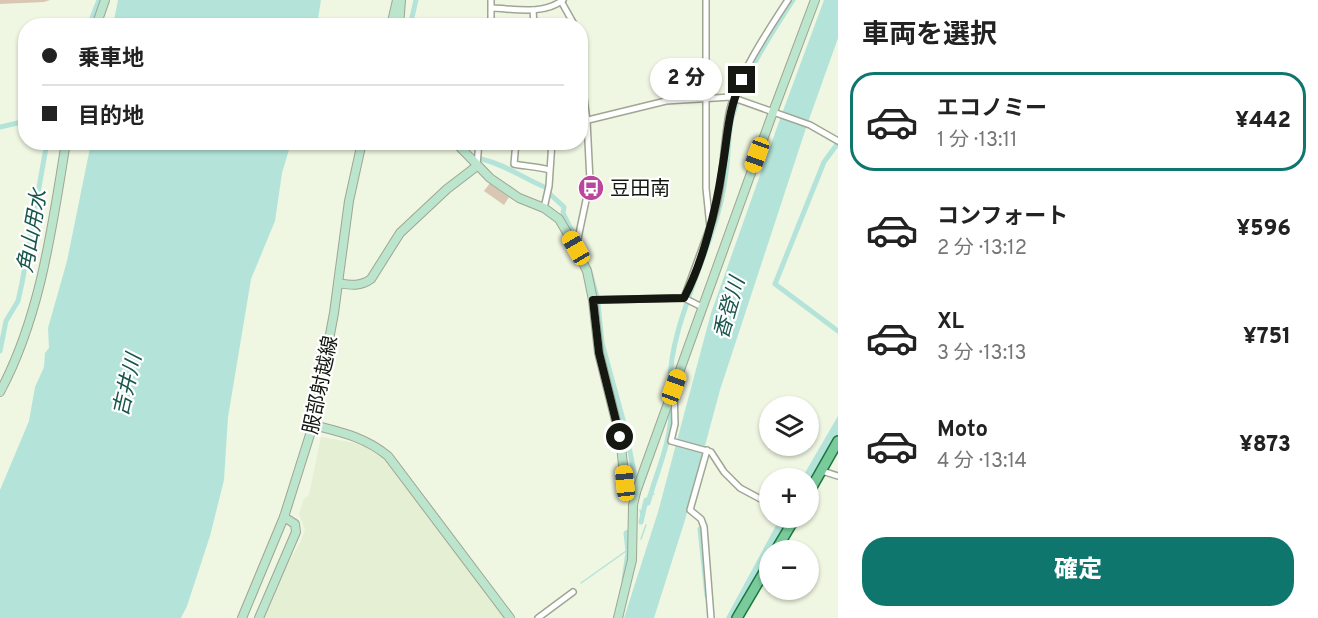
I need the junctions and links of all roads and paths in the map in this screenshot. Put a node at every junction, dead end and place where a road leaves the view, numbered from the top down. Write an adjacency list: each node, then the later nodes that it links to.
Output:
1 (105, 0): 10 (street)
2 (399, 0): 11 (street); 12 (street)
3 (492, 0): 8 (street)
4 (562, 0): 9 (street); 15 (street)
5 (706, 0): 17 (street)
6 (788, 0): 16 (street)
7 (815, 0): 18 (street)
8 (493, 8): 9 (street); 13 (street)
9 (533, 10): 14 (street)
10 (99, 18)
11 (393, 18)
12 (399, 18)
13 (492, 18)
14 (534, 18)
15 (571, 18)
16 (736, 98): 17 (street); 18 (street); 31 (street)
17 (705, 100): 19 (street); 31 (street)
18 (775, 112): 20 (street); 36 (street)
19 (588, 121)
20 (838, 141)
21 (65, 150): 38 (street)
22 (360, 150): 33 (street, 服部射越線)
23 (462, 150): 28 (street)
24 (478, 150): 28 (street)
25 (515, 150): 29 (street)
26 (551, 150): 29 (street)
27 (587, 150): 32 (street)
28 (477, 166): 30 (street); 33 (street)
29 (549, 170): 30 (street)
30 (544, 208): 32 (street)
31 (710, 227): 35 (street)
32 (576, 248): 34 (street)
33 (338, 283): 39 (street, 服部射越線)
34 (593, 300): 35 (street); 45 (street)
35 (687, 300): 36 (street)
36 (702, 307): 37 (street)
37 (674, 387): 41 (street); 45 (street)
38 (0, 392)
39 (313, 425): 47 (street, 服部射越線); 53 (street)
40 (838, 441): 42 (main road)
41 (706, 450): 46 (street); 55 (street)
42 (822, 471): 43 (main road); 44 (street)
43 (819, 476)
44 (838, 476)
45 (636, 492): 50 (street)
46 (759, 498)
47 (284, 517): 51 (street, 服部射越線); 52 (street)
48 (759, 581): 56 (main road)
49 (573, 592): 54 (street)
50 (621, 617)
51 (242, 618)
52 (259, 618)
53 (510, 618)
54 (538, 618)
55 (711, 618)
56 (737, 618)

